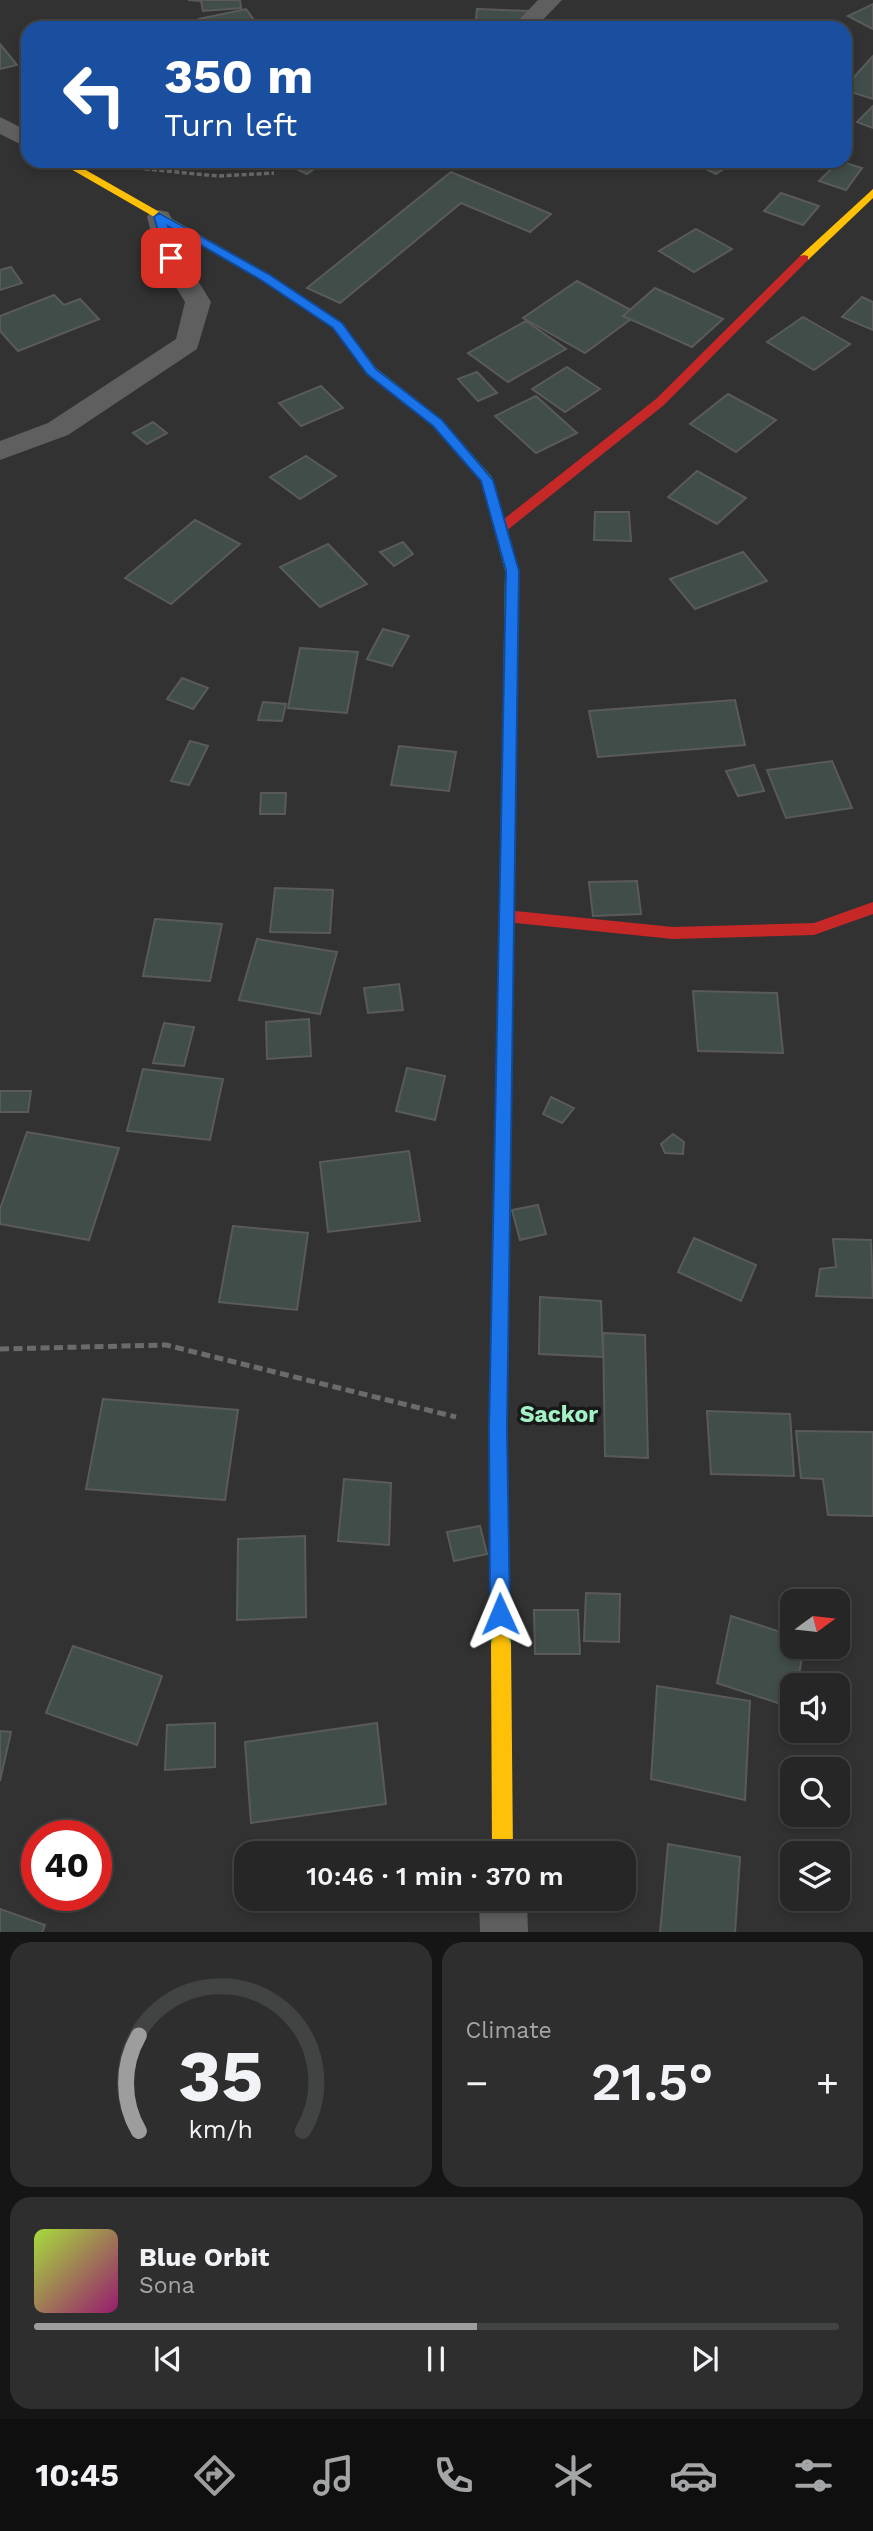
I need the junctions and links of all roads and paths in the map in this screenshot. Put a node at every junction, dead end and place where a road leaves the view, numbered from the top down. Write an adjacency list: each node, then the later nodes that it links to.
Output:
1 (551, 0): 2 (street)
2 (529, 21)
3 (0, 124): 4 (street)
4 (21, 137)
5 (74, 168): 9 (street)
6 (144, 168): 7 (path)
7 (275, 173)
8 (873, 192): 11 (street)
9 (159, 217): 10 (street); 11 (street)
10 (0, 451)
11 (500, 528): 13 (street)
12 (873, 908): 13 (street)
13 (506, 916): 15 (street)
14 (0, 1349): 15 (path)
15 (498, 1428): 16 (street)
16 (503, 1841)
17 (503, 1911): 18 (street)
18 (504, 1932)

